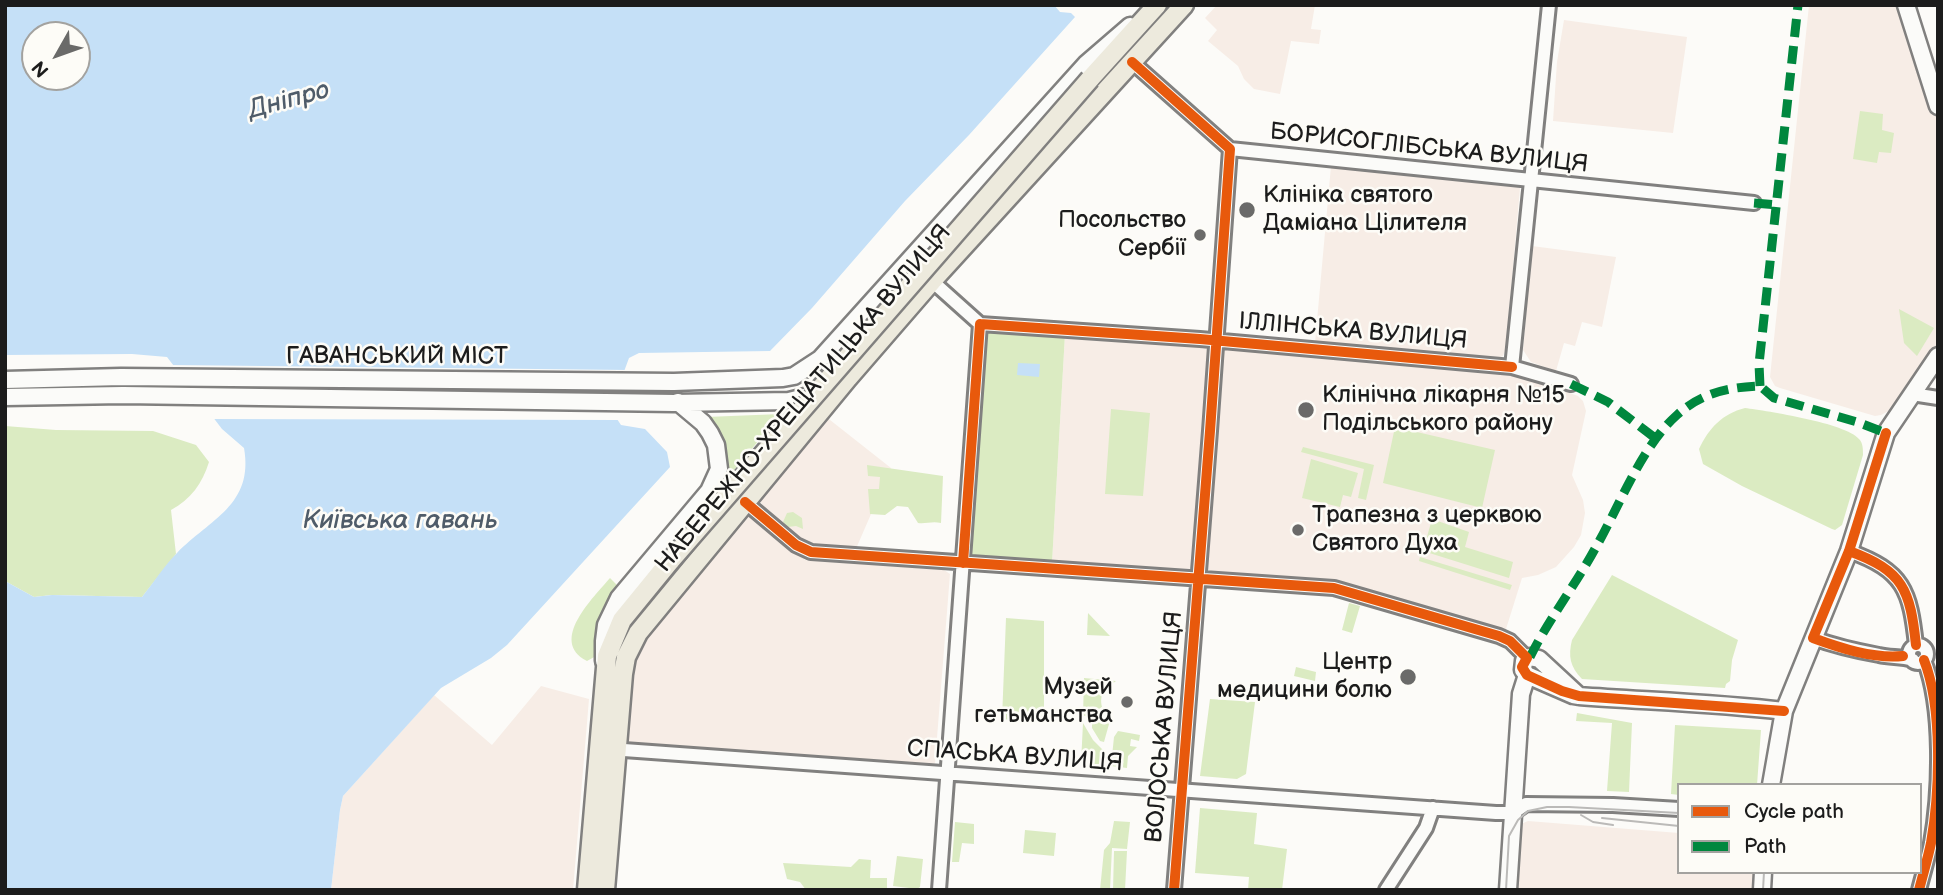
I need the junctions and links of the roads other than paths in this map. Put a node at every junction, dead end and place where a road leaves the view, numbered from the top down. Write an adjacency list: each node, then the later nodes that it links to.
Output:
1 (1154, 5): 16 (main road, ГАВАНСЬКИЙ МІСТ); 29 (main road, НАБЕРЕЖНО-ХРЕЩАТИЦЬКА ВУЛИЦЯ, bridge)
2 (1184, 5): 5 (main road, НАБЕРЕЖНО-ХРЕЩАТИЦЬКА ВУЛИЦЯ)
3 (1549, 5): 8 (street)
4 (1906, 5): 6 (main road)
5 (1132, 62): 7 (street); 10 (main road, НАБЕРЕЖНО-ХРЕЩАТИЦЬКА ВУЛИЦЯ)
6 (1938, 106)
7 (1230, 149): 8 (street, БОРИСОГЛІБСЬКА ВУЛИЦЯ); 12 (street, ВОЛОСЬКА ВУЛИЦЯ)
8 (1531, 180): 9 (street, БОРИСОГЛІБСЬКА ВУЛИЦЯ); 14 (street)
9 (1754, 202)
10 (932, 281): 11 (street); 15 (main road, НАБЕРЕЖНО-ХРЕЩАТИЦЬКА ВУЛИЦЯ)
11 (980, 324): 12 (street, ІЛЛІНСЬКА ВУЛИЦЯ); 24 (street)
12 (1216, 341): 14 (street, ІЛЛІНСЬКА ВУЛИЦЯ); 25 (street, ВОЛОСЬКА ВУЛИЦЯ)
13 (1938, 356): 18 (main road)
14 (1512, 367): 17 (street, ІЛЛІНСЬКА ВУЛИЦЯ)
15 (848, 378): 21 (main road, ГАВАНСЬКИЙ МІСТ); 22 (main road, НАБЕРЕЖНО-ХРЕЩАТИЦЬКА ВУЛИЦЯ)
16 (5, 380)
17 (1571, 384)
18 (1912, 394): 20 (street); 23 (main road)
19 (5, 397): 21 (main road, ГАВАНСЬКИЙ МІСТ)
20 (1938, 398)
21 (676, 402): 29 (main road)
22 (745, 502): 24 (street); 33 (main road, НАБЕРЕЖНО-ХРЕЩАТИЦЬКА ВУЛИЦЯ)
23 (1849, 551): 26 (main road); 27 (street)
24 (963, 563): 25 (street); 34 (street)
25 (1198, 579): 28 (street); 36 (street, ВОЛОСЬКА ВУЛИЦЯ)
26 (1813, 638): 27 (street); 32 (main road)
27 (1919, 653): 46 (street)
28 (1534, 660): 30 (main road); 31 (main road)
29 (605, 672): 33 (main road, НАБЕРЕЖНО-ХРЕЩАТИЦЬКА ВУЛИЦЯ)
30 (1528, 680): 31 (main road); 39 (main road)
31 (1580, 696): 32 (main road)
32 (1784, 710): 35 (main road)
33 (607, 749): 34 (street, СПАСЬКА ВУЛИЦЯ); 40 (main road, НАБЕРЕЖНО-ХРЕЩАТИЦЬКА ВУЛИЦЯ); 41 (main road, НАБЕРЕЖНО-ХРЕЩАТИЦЬКА ВУЛИЦЯ)
34 (947, 774): 36 (street, СПАСЬКА ВУЛИЦЯ); 42 (street)
35 (1771, 783)
36 (1182, 790): 37 (street, СПАСЬКА ВУЛИЦЯ); 43 (street, ВОЛОСЬКА ВУЛИЦЯ)
37 (1433, 808): 39 (street, СПАСЬКА ВУЛИЦЯ); 44 (street)
38 (1677, 809): 39 (street, СПАСЬКА ВУЛИЦЯ)
39 (1513, 813): 45 (main road)
40 (587, 890)
41 (605, 890)
42 (939, 890)
43 (1174, 890)
44 (1386, 890)
45 (1508, 890)
46 (1919, 890)

